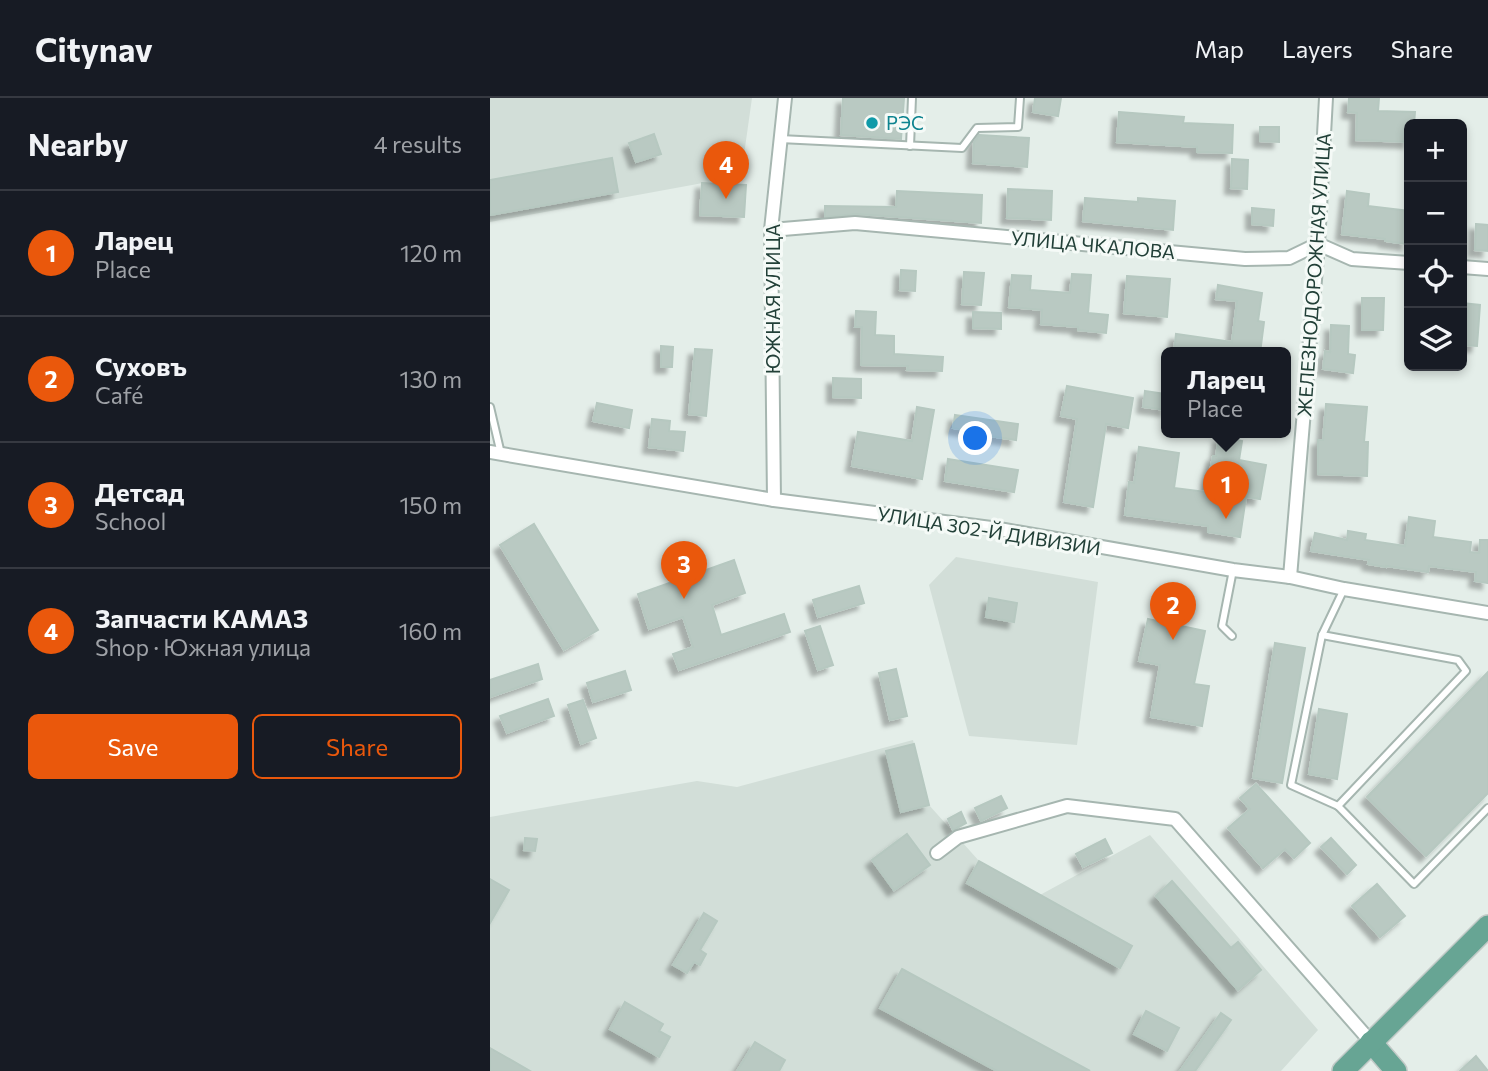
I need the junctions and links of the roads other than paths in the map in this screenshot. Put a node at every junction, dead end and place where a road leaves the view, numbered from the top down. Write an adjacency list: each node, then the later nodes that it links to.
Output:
1 (785, 98): 5 (street, ЮЖНАЯ УЛИЦА)
2 (912, 98): 6 (lane)
3 (1020, 98): 6 (lane)
4 (1326, 98): 8 (street, ЖЕЛЕЗНОДОРОЖНАЯ УЛИЦА)
5 (780, 139): 6 (lane); 7 (street, ЮЖНАЯ УЛИЦА)
6 (910, 146)
7 (771, 230): 8 (street, УЛИЦА ЧКАЛОВА); 14 (street, ЮЖНАЯ УЛИЦА)
8 (1318, 244): 9 (street); 16 (street, ЖЕЛЕЗНОДОРОЖНАЯ УЛИЦА)
9 (1404, 263)
10 (1467, 267): 11 (street)
11 (1488, 269)
12 (490, 407): 13 (lane)
13 (496, 453): 14 (street, УЛИЦА 302-Й ДИВИЗИИ)
14 (774, 500): 15 (street, УЛИЦА 302-Й ДИВИЗИИ)
15 (1233, 570): 16 (street, УЛИЦА 302-Й ДИВИЗИИ); 20 (lane)
16 (1290, 577): 17 (street, УЛИЦА 302-Й ДИВИЗИИ)
17 (1343, 589): 18 (street, УЛИЦА 302-Й ДИВИЗИИ); 19 (lane)
18 (1488, 613)
19 (1322, 635): 21 (lane); 21 (lane)
20 (1233, 636)
21 (1338, 806): 22 (lane)
22 (1488, 808)
23 (937, 853): 25 (street)
24 (1488, 926): 25 (main road)
25 (1371, 1042): 26 (main road); 27 (main road)
26 (1343, 1071)
27 (1396, 1071)

